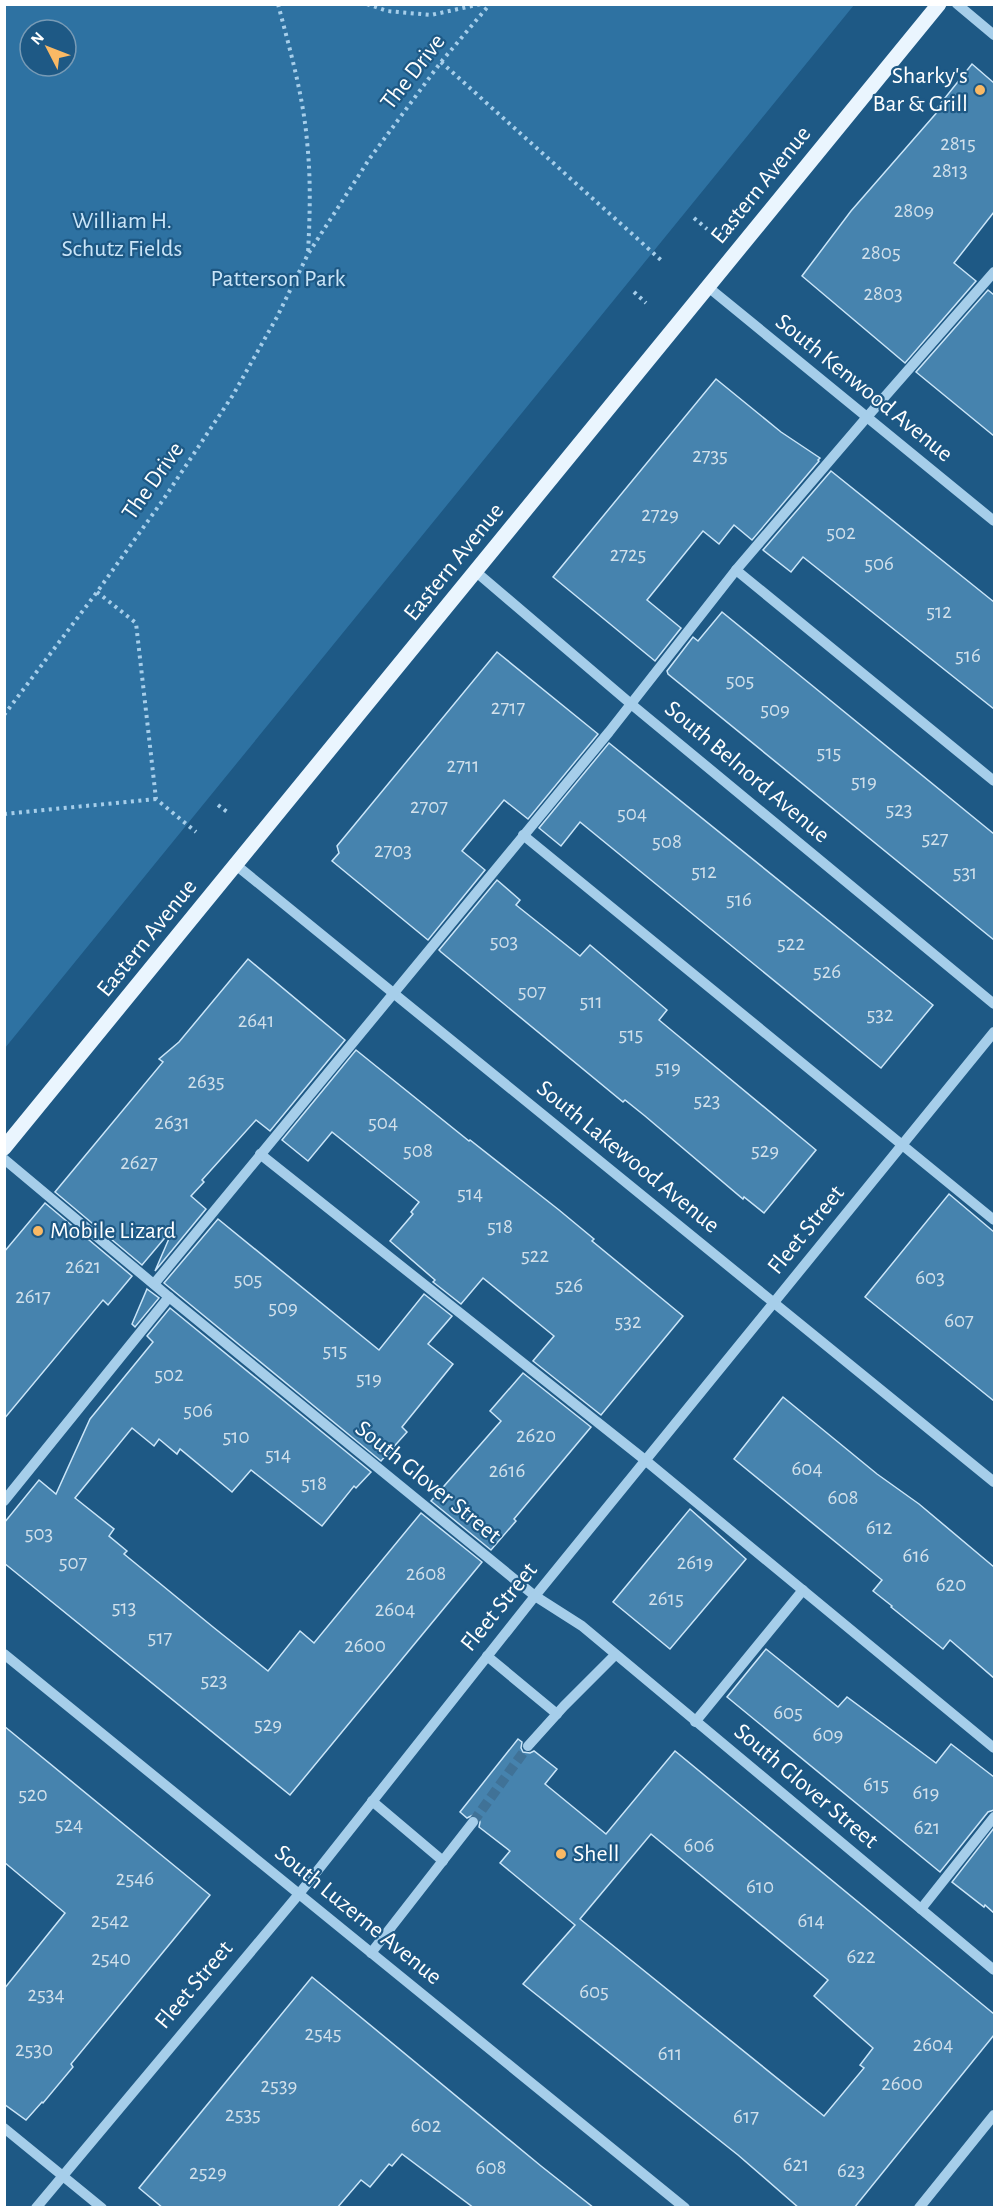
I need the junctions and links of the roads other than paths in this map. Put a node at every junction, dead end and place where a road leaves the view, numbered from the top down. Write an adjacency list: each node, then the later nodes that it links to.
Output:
1 (939, 4): 5 (main road, Eastern Avenue)
2 (957, 4): 3 (street)
3 (994, 35)
4 (994, 272): 6 (street)
5 (708, 287): 6 (street, South Kenwood Avenue); 9 (main road, Eastern Avenue)
6 (867, 417): 7 (street, South Kenwood Avenue); 8 (street)
7 (994, 521)
8 (736, 570): 10 (street); 11 (street)
9 (475, 571): 10 (street, South Belnord Avenue); 13 (main road, Eastern Avenue)
10 (631, 704): 12 (street); 15 (street, South Belnord Avenue)
11 (994, 781)
12 (523, 835): 14 (street); 17 (street)
13 (236, 865): 14 (street, South Lakewood Avenue); 18 (main road, Eastern Avenue)
14 (393, 993): 19 (street); 24 (street, South Lakewood Avenue)
15 (994, 1004)
16 (994, 1032): 17 (street, Fleet Street)
17 (903, 1144): 21 (street); 24 (street, Fleet Street)
18 (4, 1148)
19 (260, 1154): 22 (street); 25 (street)
20 (4, 1159): 22 (street, South Glover Street)
21 (994, 1220)
22 (154, 1284): 23 (street, South Glover Street)
23 (169, 1297): 27 (street); 29 (street, South Glover Street)
24 (774, 1303): 25 (street, Fleet Street); 26 (street, South Lakewood Avenue)
25 (645, 1460): 28 (street); 29 (street, Fleet Street)
26 (994, 1482)
27 (4, 1501)
28 (803, 1590): 34 (street); 36 (street)
29 (535, 1596): 31 (street, South Glover Street); 32 (street, Fleet Street)
30 (4, 1654): 41 (street, South Luzerne Avenue)
31 (615, 1655): 33 (street); 34 (street, South Glover Street)
32 (487, 1656): 33 (street); 37 (street, Fleet Street)
33 (557, 1714): 35 (street)
34 (695, 1722): 42 (street, South Glover Street)
35 (528, 1746)
36 (994, 1748)
37 (372, 1801): 40 (street); 41 (street, Fleet Street)
38 (994, 1817): 42 (street)
39 (473, 1822): 40 (street)
40 (443, 1861): 43 (street)
41 (299, 1894): 43 (street, South Luzerne Avenue); 47 (street, Fleet Street)
42 (921, 1909): 44 (street, South Glover Street)
43 (371, 1953): 50 (street, South Luzerne Avenue)
44 (994, 1970)
45 (994, 2115): 51 (street)
46 (4, 2128): 47 (street)
47 (62, 2175): 48 (street, Fleet Street); 49 (street)
48 (36, 2208)
49 (102, 2208)
50 (685, 2208)
51 (919, 2208)

